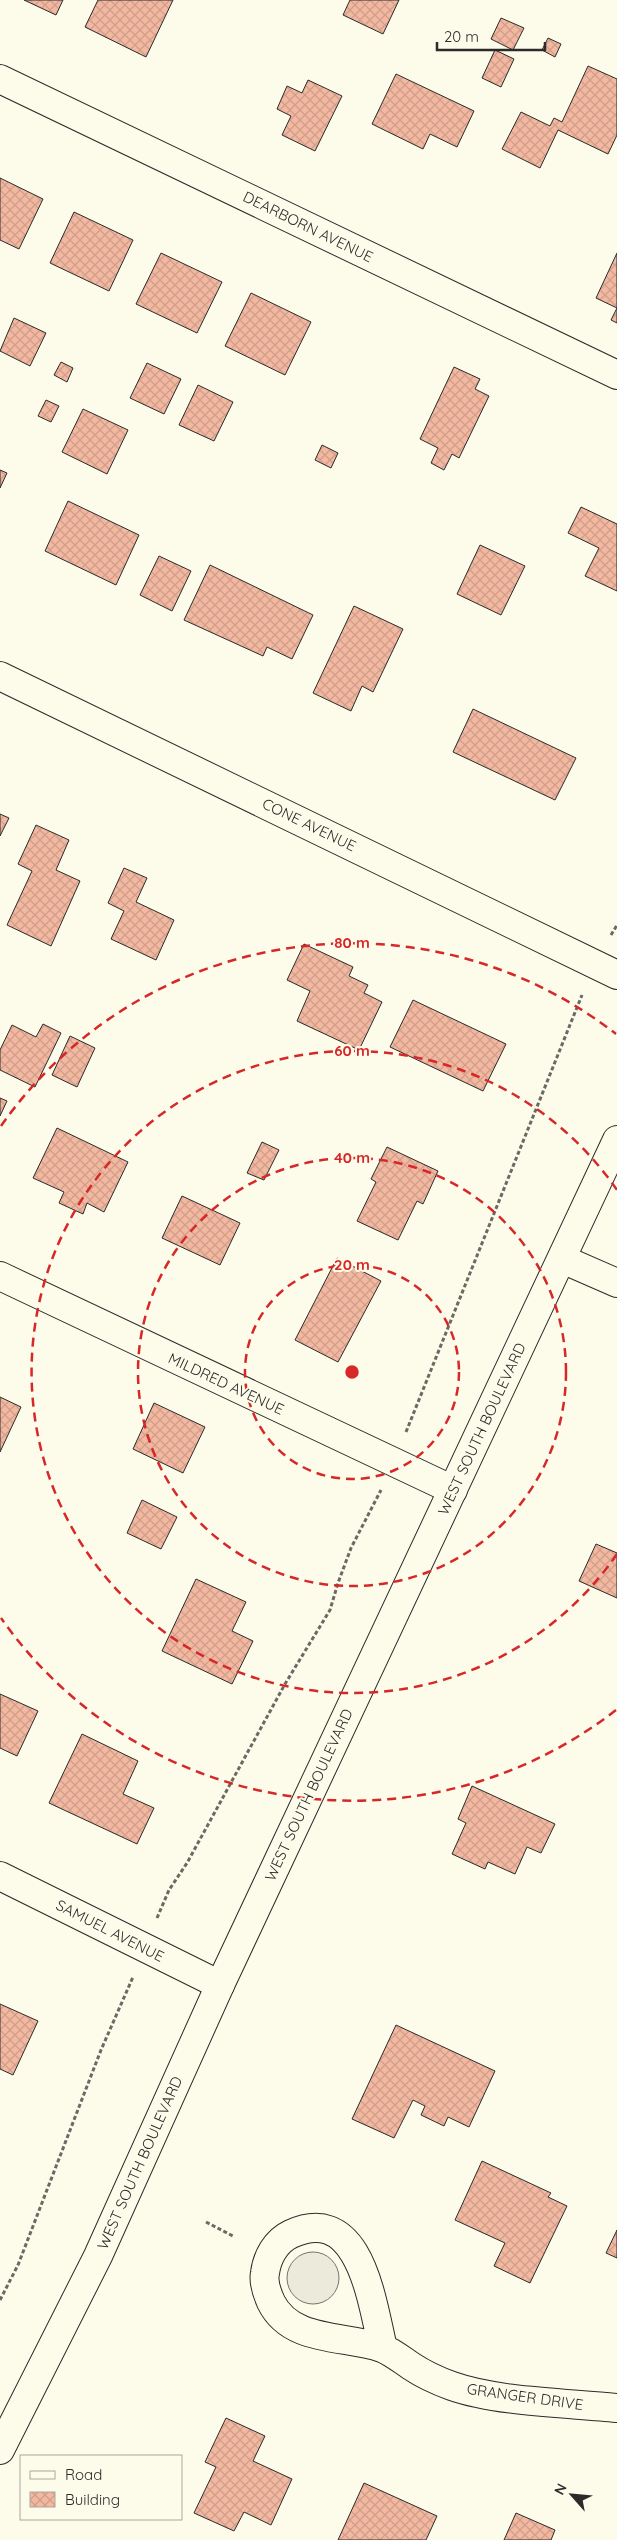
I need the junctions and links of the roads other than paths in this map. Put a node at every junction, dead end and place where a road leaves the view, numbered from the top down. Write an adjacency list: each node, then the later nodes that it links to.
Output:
1 (0, 79): 2 (street, DEARBORN AVENUE)
2 (617, 375)
3 (0, 676): 4 (street, CONE AVENUE)
4 (617, 975)
5 (617, 1140): 6 (street, WEST SOUTH BOULEVARD)
6 (562, 1259): 8 (street); 9 (street, WEST SOUTH BOULEVARD)
7 (0, 1276): 9 (street, MILDRED AVENUE)
8 (617, 1283)
9 (453, 1490): 11 (street, WEST SOUTH BOULEVARD)
10 (0, 1876): 11 (street, SAMUEL AVENUE)
11 (220, 1985): 14 (street, WEST SOUTH BOULEVARD)
12 (383, 2348): 12 (street, GRANGER DRIVE); 13 (street, GRANGER DRIVE)
13 (617, 2408)
14 (0, 2450)

